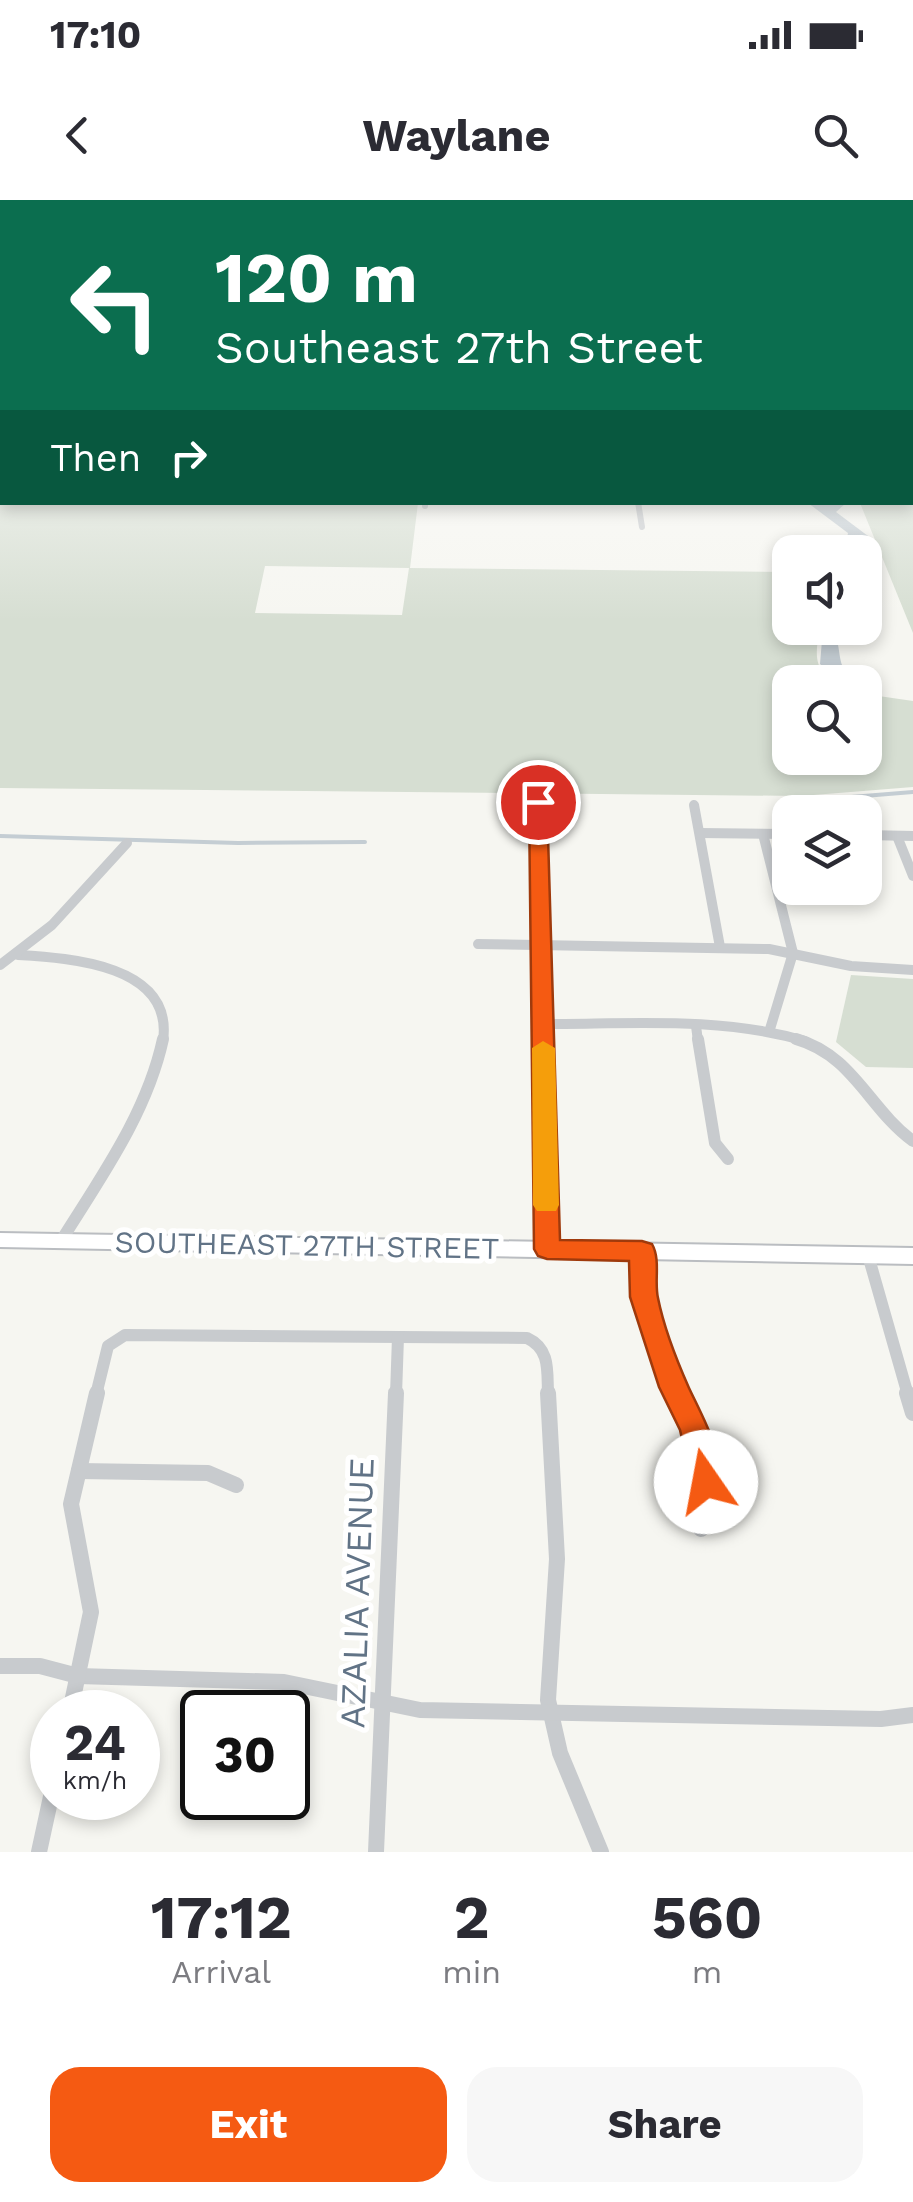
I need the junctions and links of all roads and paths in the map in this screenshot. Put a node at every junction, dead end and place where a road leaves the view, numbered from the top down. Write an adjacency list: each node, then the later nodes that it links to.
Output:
1 (638, 505): 2 (street)
2 (642, 527)
3 (538, 802): 14 (street)
4 (694, 805): 5 (street)
5 (700, 833): 6 (street); 15 (street)
6 (763, 834): 7 (street); 16 (street)
7 (772, 834)
8 (882, 836): 9 (street)
9 (897, 836): 10 (street); 12 (street)
10 (913, 836)
11 (127, 842): 17 (street)
12 (912, 872)
13 (478, 944): 14 (street)
14 (542, 945): 15 (street); 20 (street)
15 (720, 947): 16 (street)
16 (793, 953): 19 (street); 22 (street)
17 (18, 954): 18 (street); 26 (street)
18 (0, 965)
19 (913, 970)
20 (543, 1024): 21 (street); 27 (street)
21 (696, 1026): 22 (street); 24 (street)
22 (770, 1029): 23 (street)
23 (913, 1142)
24 (728, 1159)
25 (0, 1240): 26 (main road, SOUTHEAST 27TH STREET)
26 (61, 1241): 27 (main road, SOUTHEAST 27TH STREET)
27 (547, 1249): 28 (main road, SOUTHEAST 27TH STREET)
28 (642, 1251): 29 (main road, SOUTHEAST 27TH STREET); 36 (street)
29 (868, 1255): 30 (main road, SOUTHEAST 27TH STREET); 32 (street)
30 (913, 1256)
31 (398, 1337): 34 (street); 40 (street, AZALIA AVENUE); 41 (street)
32 (906, 1363): 33 (street)
33 (913, 1413)
34 (79, 1471): 35 (street); 38 (street)
35 (236, 1485)
36 (701, 1530)
37 (0, 1666): 38 (street)
38 (78, 1676): 39 (street); 40 (street)
39 (75, 1690)
40 (380, 1705): 41 (street); 45 (street, AZALIA AVENUE)
41 (549, 1714): 42 (street); 46 (street)
42 (913, 1715)
43 (46, 1820): 44 (street)
44 (39, 1852)
45 (376, 1852)
46 (601, 1852)

